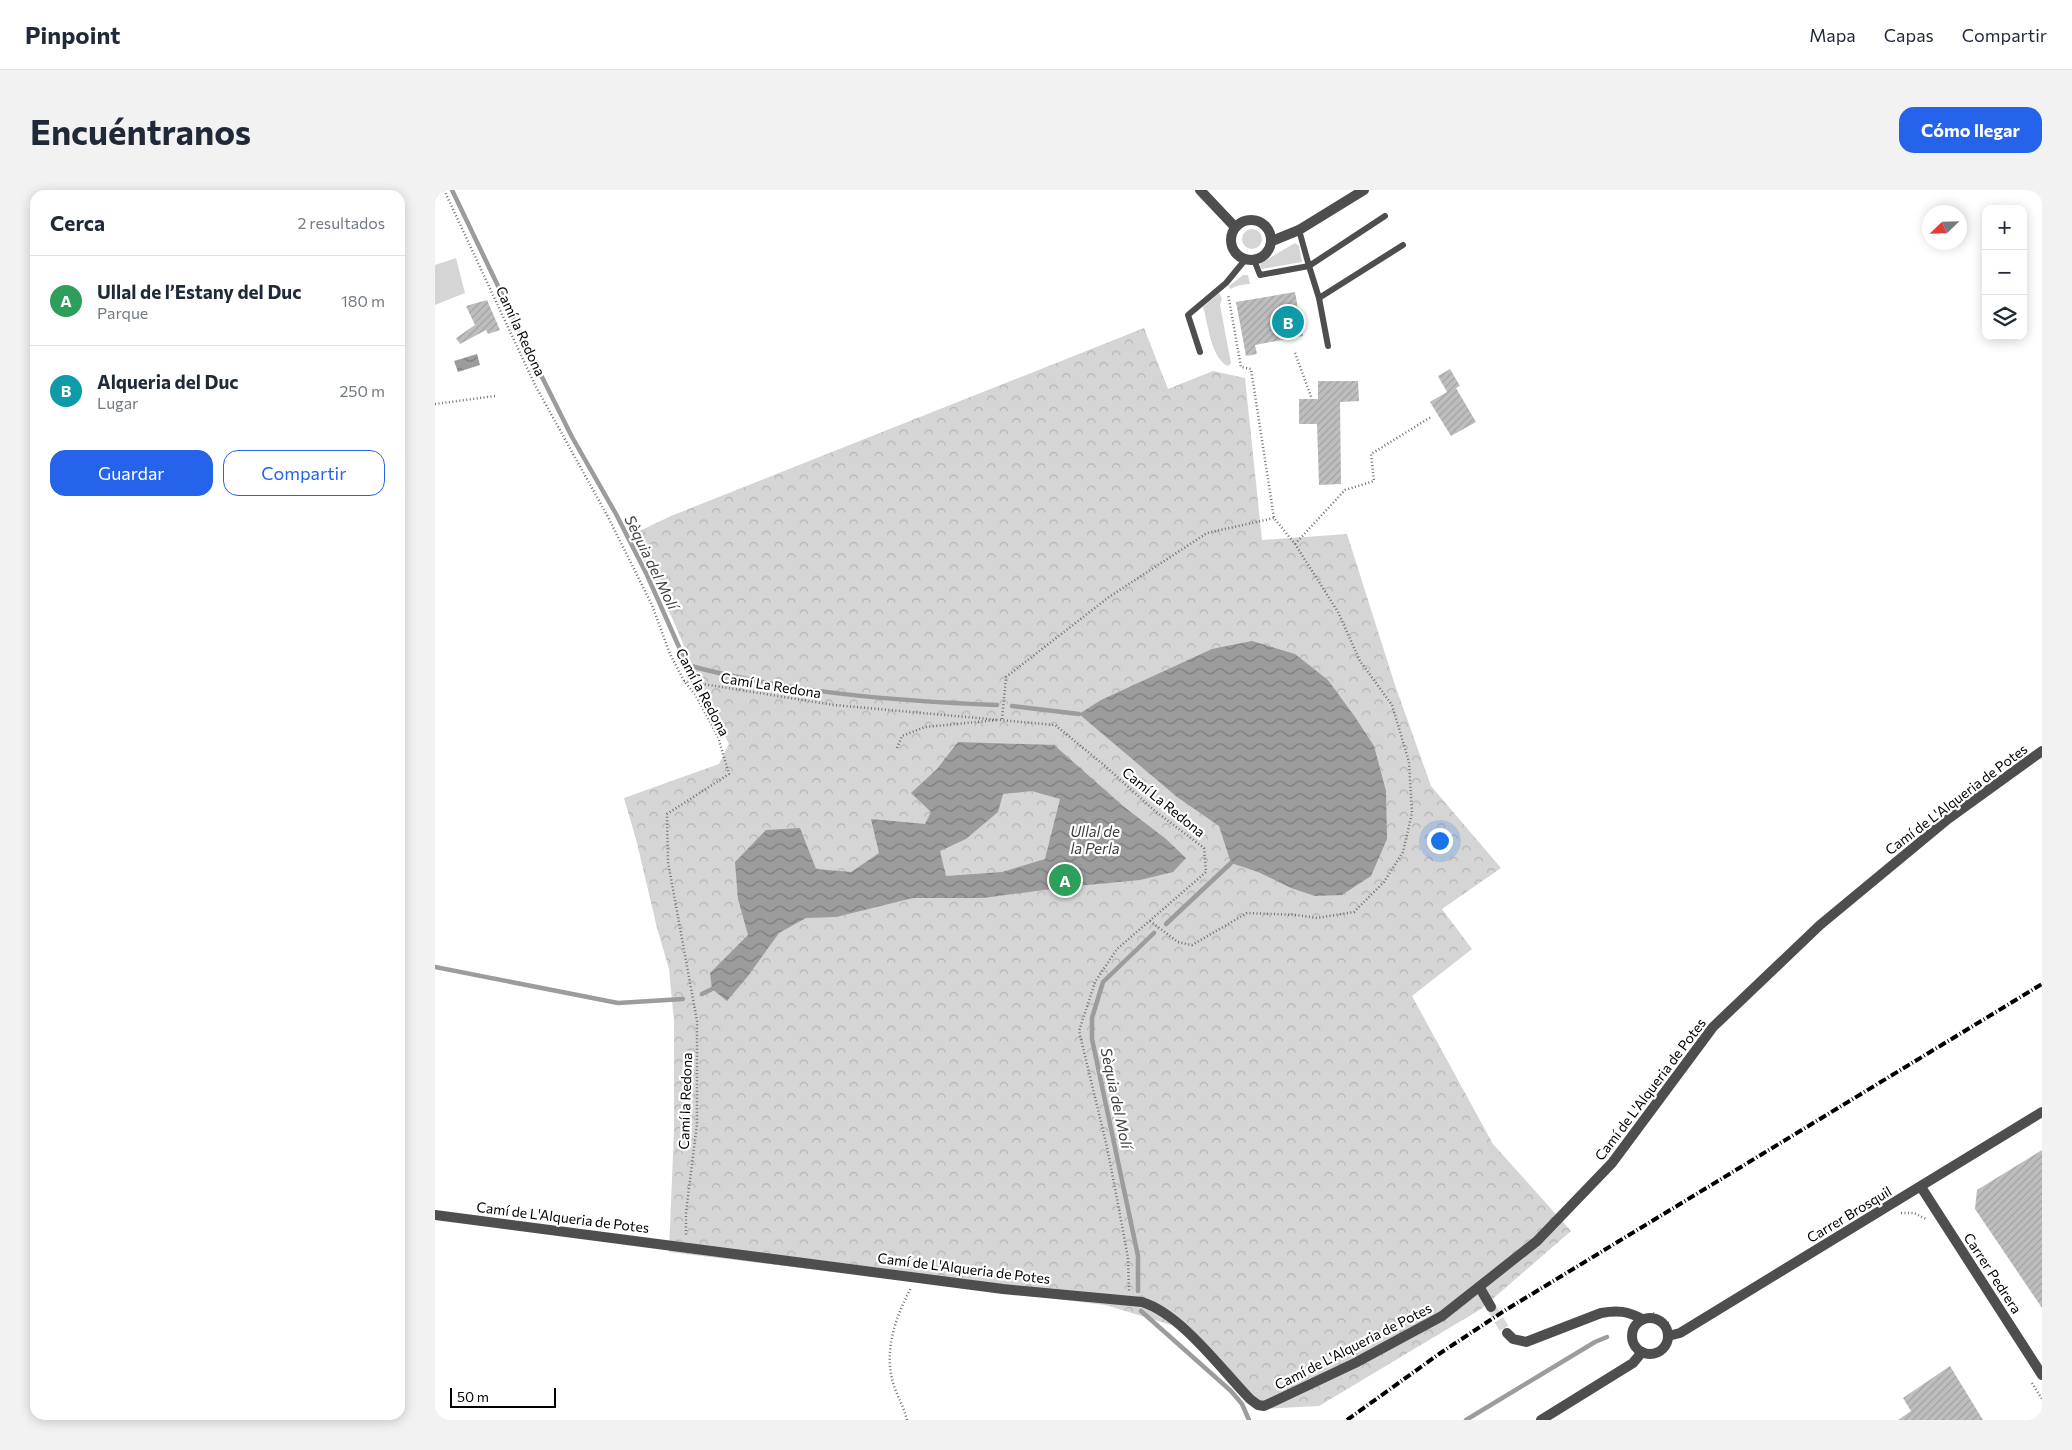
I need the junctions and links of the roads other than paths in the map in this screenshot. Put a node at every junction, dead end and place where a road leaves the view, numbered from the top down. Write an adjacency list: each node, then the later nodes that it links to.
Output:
1 (1200, 190): 4 (street)
2 (1365, 190): 5 (street)
3 (1385, 216): 9 (lane)
4 (1235, 227): 6 (street); 8 (street)
5 (1299, 230): 6 (street); 9 (lane)
6 (1272, 241): 8 (street)
7 (1403, 245): 10 (lane)
8 (1250, 260): 9 (lane); 12 (lane)
9 (1309, 266): 10 (lane)
10 (1319, 298): 11 (lane)
11 (1328, 346)
12 (1200, 352)
13 (2042, 751): 17 (street, Camí de L'Alqueria de Potes)
14 (2042, 1112): 15 (street, Carrer Brosquil)
15 (1921, 1187): 21 (street, Carrer Brosquil); 23 (street, Carrer Pedrera)
16 (435, 1215): 17 (street, Camí de L'Alqueria de Potes)
17 (1479, 1288): 18 (street)
18 (1491, 1307)
19 (1643, 1319): 20 (street); 21 (street); 22 (street)
20 (1507, 1333)
21 (1668, 1336): 22 (street)
22 (1642, 1352): 24 (street)
23 (2042, 1375)
24 (1541, 1420)

